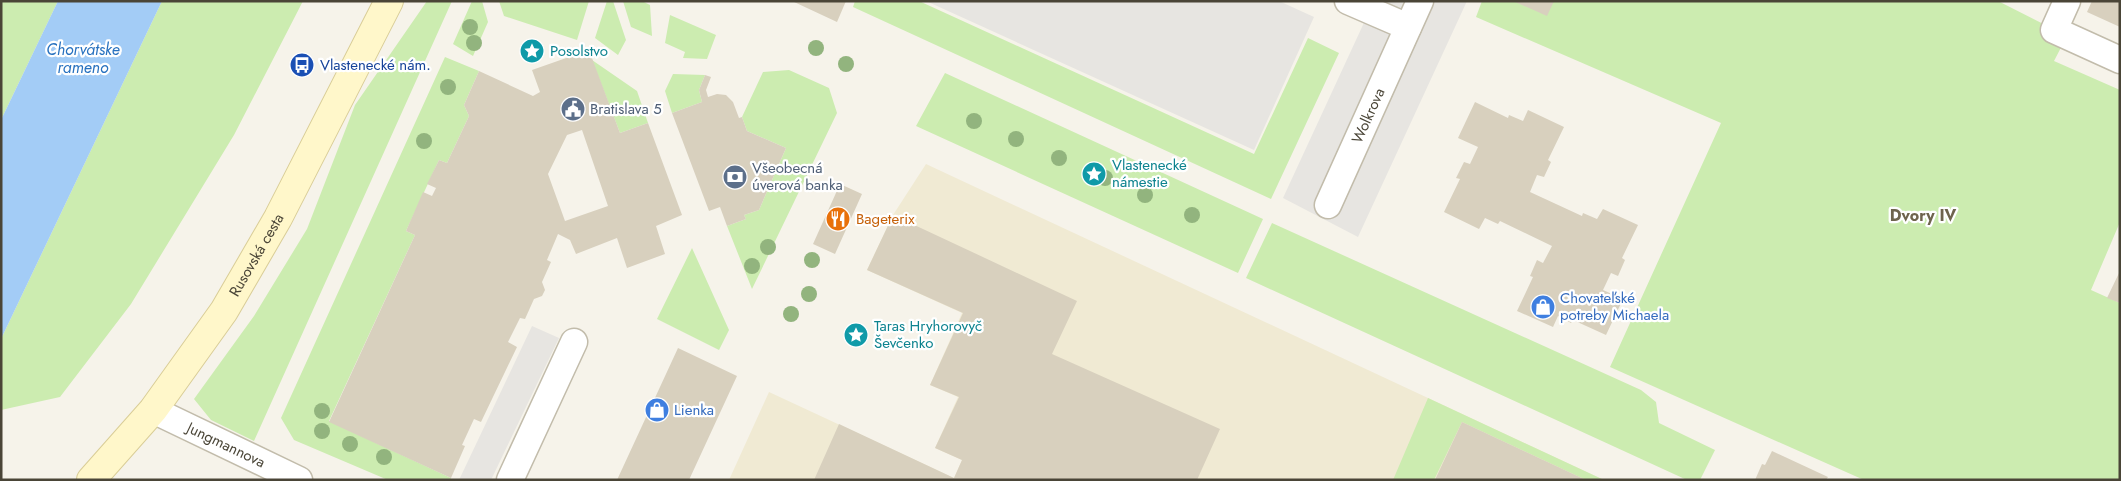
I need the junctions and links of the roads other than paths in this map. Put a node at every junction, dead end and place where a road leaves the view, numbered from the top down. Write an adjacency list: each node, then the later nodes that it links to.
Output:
1 (1348, 1): 5 (street)
2 (1420, 1): 5 (street, Wolkrova)
3 (2067, 1): 6 (street)
4 (387, 3): 9 (street, Rusovská cesta)
5 (1408, 27): 7 (street, Wolkrova)
6 (2120, 60)
7 (1328, 205)
8 (574, 342): 12 (street)
9 (153, 410): 10 (street, Rusovská cesta); 11 (street, Jungmannova)
10 (91, 480)
11 (299, 480)
12 (510, 480)

